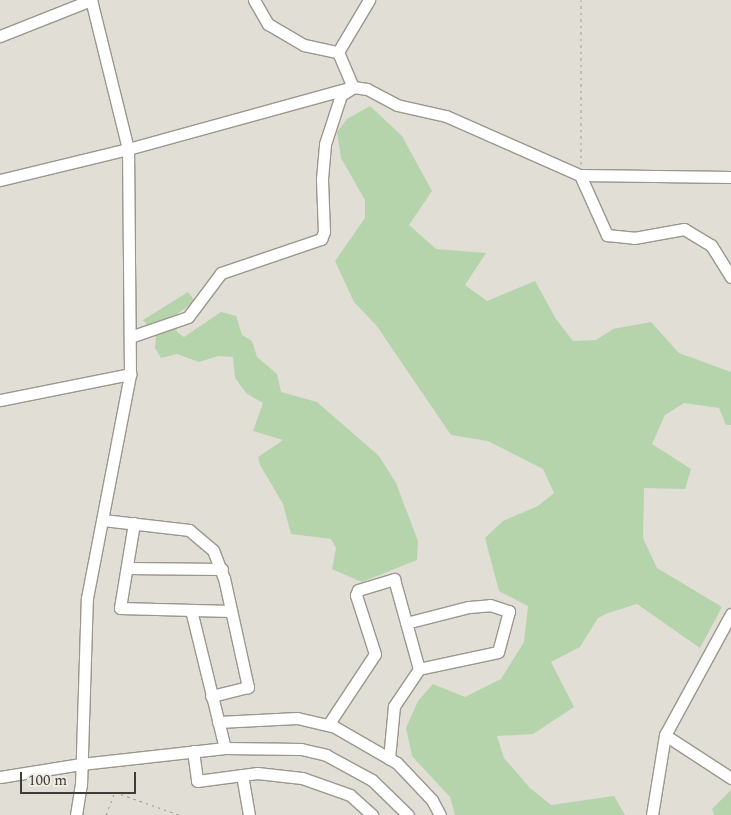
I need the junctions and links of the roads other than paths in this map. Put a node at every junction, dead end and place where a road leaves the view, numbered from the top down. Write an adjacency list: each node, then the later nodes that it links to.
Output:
1 (91, 0): 4 (street); 7 (street)
2 (254, 0): 5 (street)
3 (369, 0): 5 (street)
4 (0, 36)
5 (338, 52): 6 (street)
6 (353, 87): 7 (street); 8 (street); 12 (street)
7 (128, 149): 10 (street); 12 (street)
8 (580, 175): 9 (street); 11 (street)
9 (731, 176)
10 (0, 180)
11 (731, 277)
12 (130, 337): 13 (street)
13 (130, 374): 14 (street); 15 (street)
14 (0, 400)
15 (103, 520): 16 (street); 31 (street)
16 (134, 523): 17 (street); 18 (street)
17 (127, 568): 18 (street); 19 (street)
18 (222, 569): 20 (street)
19 (191, 610): 20 (street); 24 (street)
20 (231, 611): 24 (street)
21 (731, 614): 27 (street)
22 (406, 623): 23 (street); 23 (street); 26 (street)
23 (419, 669): 30 (street)
24 (211, 696): 25 (street)
25 (218, 722): 26 (street); 28 (street)
26 (328, 725): 30 (street)
27 (665, 735): 34 (street); 40 (street)
28 (225, 748): 29 (street); 38 (street)
29 (193, 751): 31 (street); 32 (street)
30 (389, 759): 39 (street)
31 (81, 764): 33 (street); 35 (street)
32 (242, 775): 36 (street); 37 (street)
33 (0, 777)
34 (731, 778)
35 (76, 815)
36 (248, 815)
37 (372, 815)
38 (408, 815)
39 (440, 815)
40 (652, 815)

